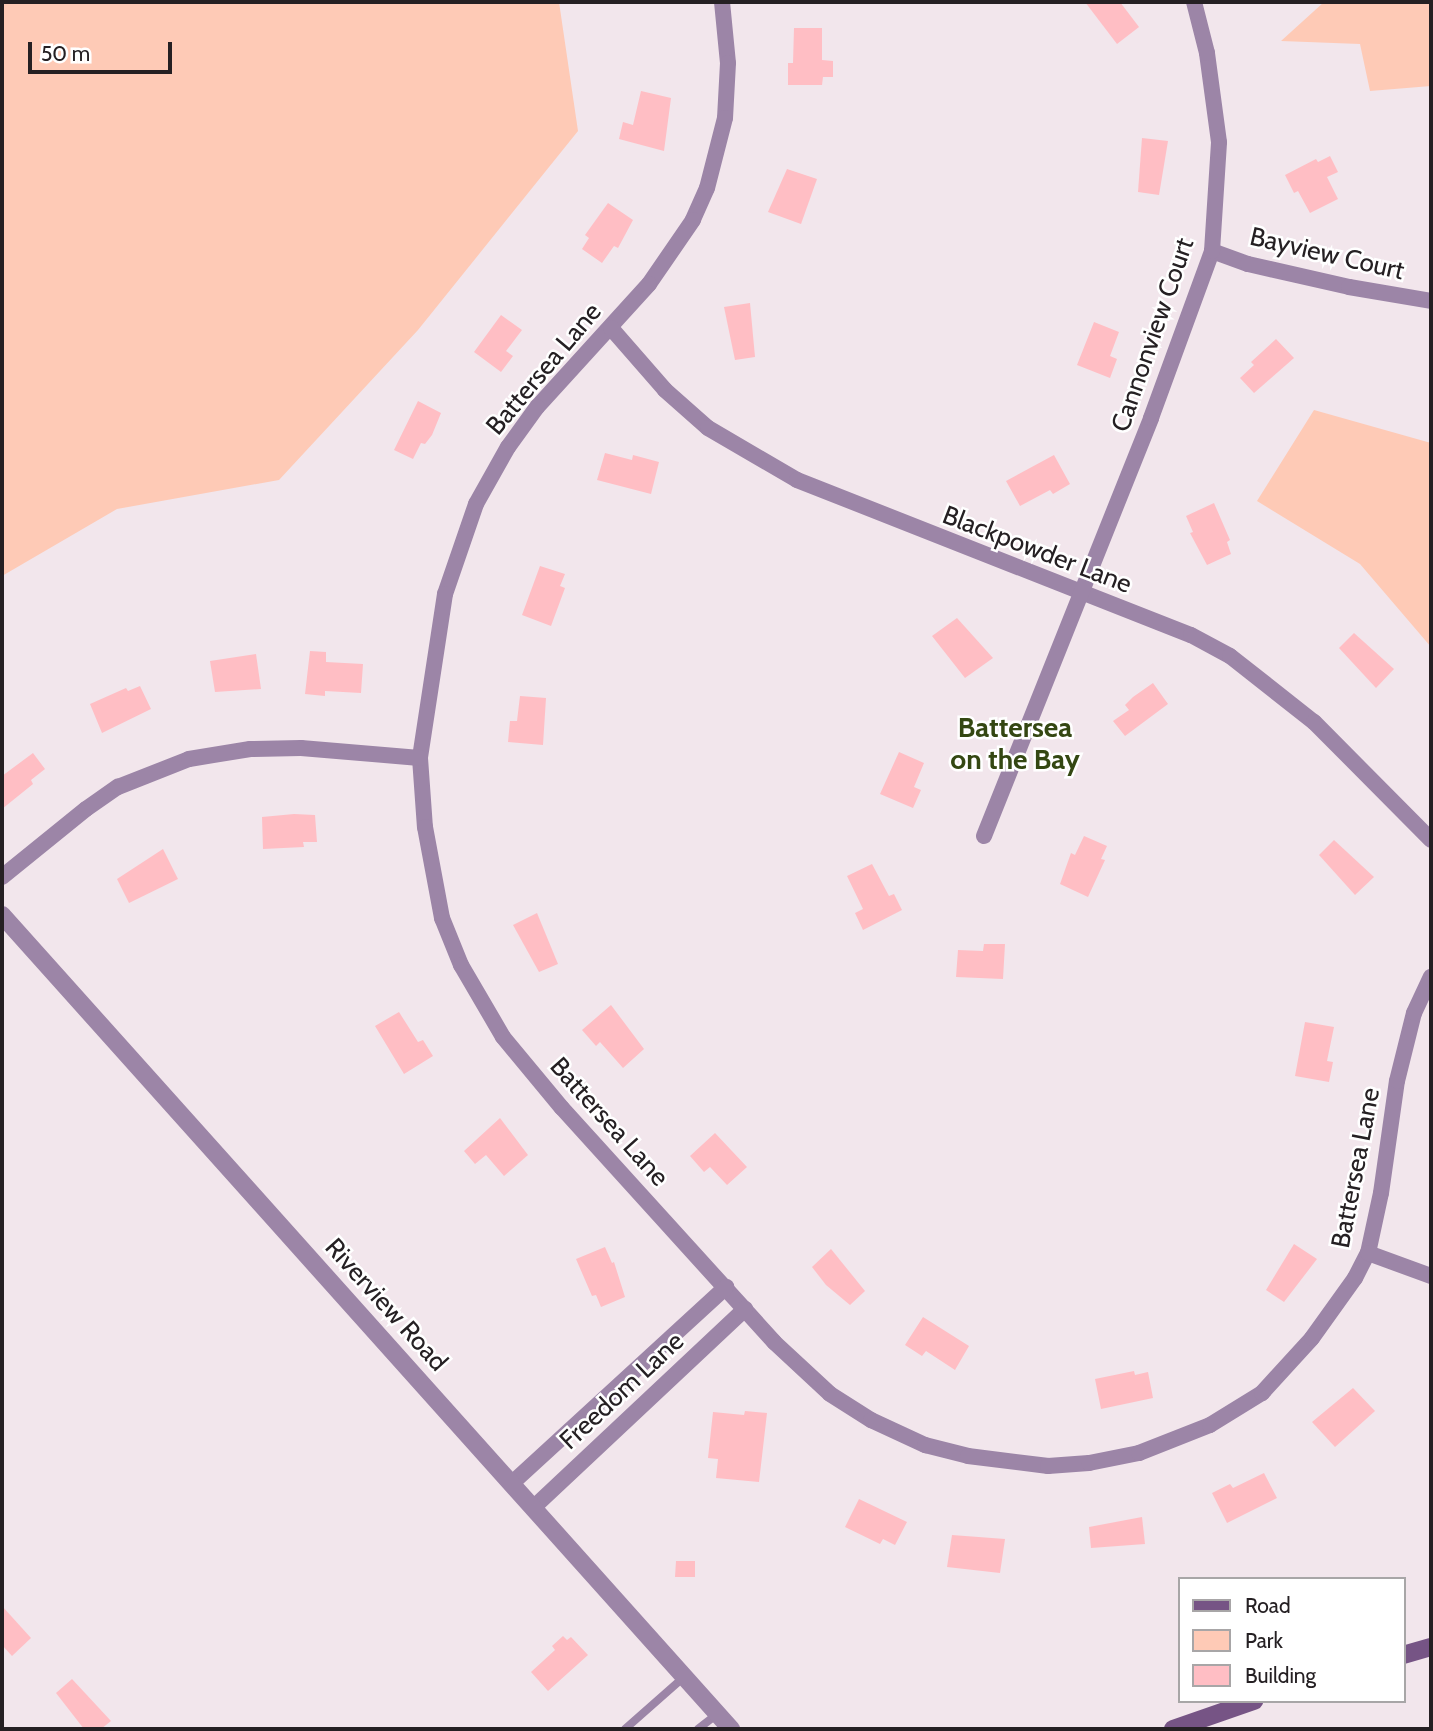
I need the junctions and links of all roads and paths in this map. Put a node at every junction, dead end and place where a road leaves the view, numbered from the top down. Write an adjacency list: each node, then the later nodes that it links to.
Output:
1 (722, 2): 5 (street, Battersea Lane)
2 (1194, 2): 3 (street, Cannonview Court)
3 (1212, 251): 4 (street, Bayview Court); 6 (street, Cannonview Court)
4 (1431, 302)
5 (611, 328): 6 (street, Blackpowder Lane); 7 (street, Battersea Lane)
6 (1081, 594): 8 (street, Cannonview Court); 9 (street, Blackpowder Lane)
7 (419, 758): 10 (street); 15 (street, Battersea Lane)
8 (984, 836)
9 (1431, 840)
10 (2, 877)
11 (2, 915): 17 (street, Riverview Road)
12 (1431, 977): 13 (street, Battersea Lane)
13 (1368, 1253): 14 (street); 16 (street, Battersea Lane)
14 (1431, 1276)
15 (726, 1287): 16 (street, Battersea Lane); 17 (street, Freedom Lane)
16 (745, 1309): 18 (street, Freedom Lane)
17 (511, 1484): 18 (street, Riverview Road)
18 (533, 1508): 21 (street, Riverview Road)
19 (1431, 1647): 20 (main road)
20 (1405, 1654)
21 (684, 1677): 23 (street, Riverview Road); 24 (lane)
22 (1248, 1703): 27 (main road)
23 (717, 1714): 25 (lane); 26 (street, Riverview Road)
24 (625, 1729)
25 (698, 1729)
26 (731, 1729)
27 (1173, 1729)

